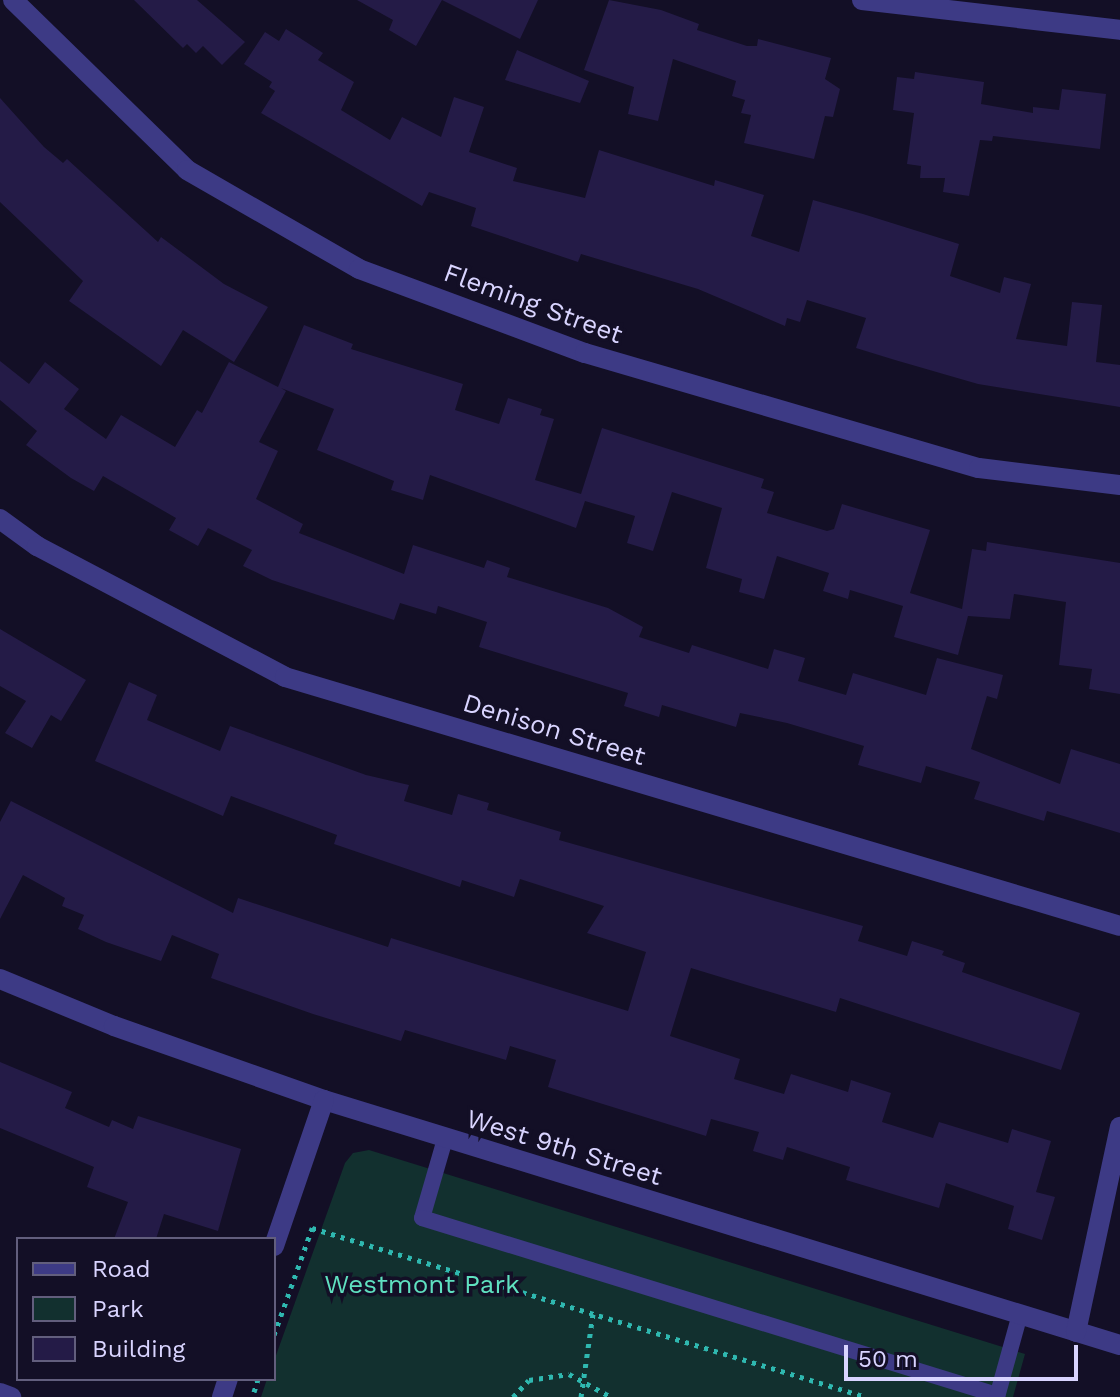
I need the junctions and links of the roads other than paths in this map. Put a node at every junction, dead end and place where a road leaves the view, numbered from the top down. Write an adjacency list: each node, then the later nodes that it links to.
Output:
1 (13, 0): 4 (street, Fleming Street)
2 (862, 0): 3 (street)
3 (1120, 30)
4 (1120, 485)
5 (0, 519): 6 (street, Denison Street)
6 (1120, 926)
7 (0, 979): 8 (street, West 9th Street)
8 (324, 1100): 10 (street, West 9th Street); 11 (street)
9 (1120, 1127): 13 (street)
10 (445, 1139): 12 (street, West 9th Street); 16 (lane)
11 (276, 1240)
12 (1020, 1314): 13 (street, West 9th Street); 16 (lane)
13 (1076, 1332): 14 (street, West 9th Street)
14 (1120, 1345)
15 (0, 1393): 17 (street)
16 (997, 1396)
17 (11, 1397)

